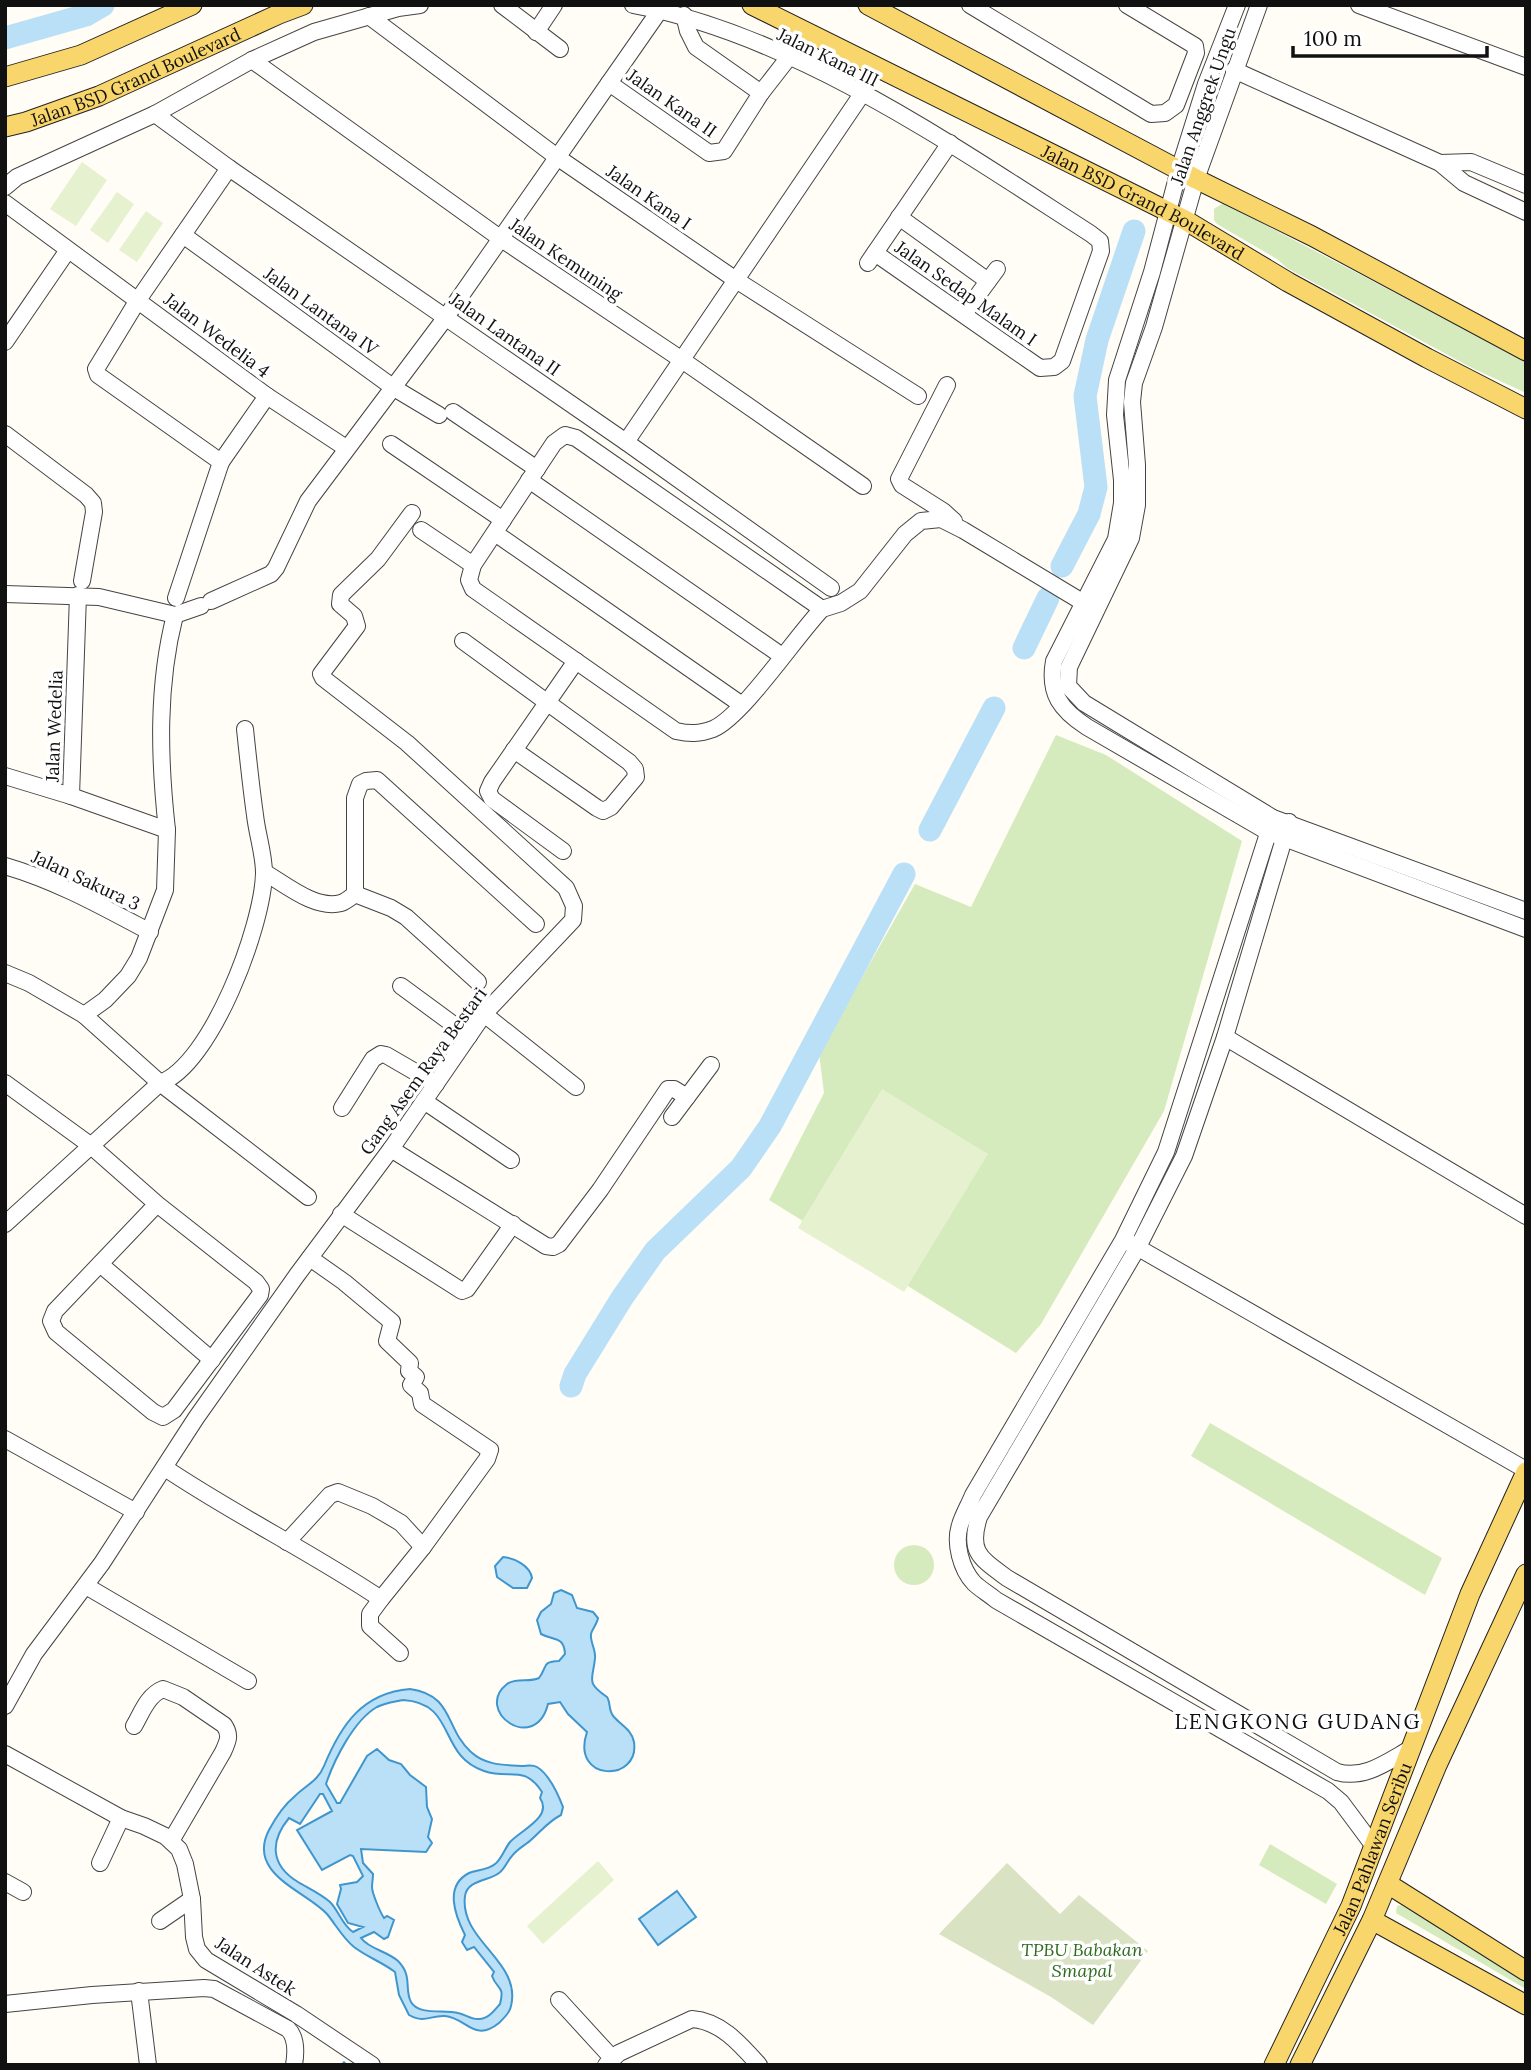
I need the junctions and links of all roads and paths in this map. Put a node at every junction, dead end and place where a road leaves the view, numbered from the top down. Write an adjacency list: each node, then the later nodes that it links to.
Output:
1 (192, 5): 23 (main road)
2 (303, 5): 28 (main road, Jalan BSD Grand Boulevard)
3 (420, 5): 16 (street)
4 (502, 5): 17 (street)
5 (554, 5): 17 (street)
6 (633, 5): 14 (street, Jalan Kana III)
7 (752, 5): 38 (main road, Jalan BSD Grand Boulevard)
8 (868, 5): 33 (main road)
9 (970, 5): 10 (street)
10 (1127, 5)
11 (1237, 5): 33 (street, Jalan Anggrek Ungu)
12 (1259, 5): 22 (street, Jalan Anggrek Ungu)
13 (1359, 5): 21 (street)
14 (660, 10): 15 (street, Jalan Kana III); 24 (street)
15 (684, 15): 19 (street, Jalan Kana III); 25 (street)
16 (369, 16): 20 (street); 30 (street, Jalan Kana I)
17 (536, 32): 18 (street)
18 (560, 50)
19 (789, 57): 25 (street, Jalan Kana II); 26 (street, Jalan Kana III)
20 (252, 60): 27 (street); 41 (street, Jalan Kemuning)
21 (1526, 67)
22 (1234, 70): 31 (street); 33 (street, Jalan Anggrek Ungu)
23 (5, 76)
24 (609, 83): 25 (street, Jalan Kana II); 30 (street)
25 (761, 93)
26 (862, 94): 29 (street, Jalan Kana III); 43 (street)
27 (155, 114): 32 (street, Jalan Lantana II); 35 (street)
28 (5, 127)
29 (950, 143): 39 (street); 45 (street, Jalan Sedap Malam I)
30 (557, 157): 41 (street); 43 (street, Jalan Kana I)
31 (1440, 163): 34 (street); 37 (street)
32 (229, 168): 40 (street); 46 (street, Jalan Lantana II)
33 (1188, 174): 38 (street, Jalan Anggrek Ungu); 48 (main road)
34 (1526, 185)
35 (5, 187)
36 (5, 203): 42 (street, Jalan Wedelia 4)
37 (1526, 212)
38 (1177, 215): 54 (main road, Jalan BSD Grand Boulevard); 67 (street, Jalan Anggrek Ungu)
39 (899, 217): 45 (street, Jalan Sedap Malam I); 45 (street)
40 (183, 235): 44 (street); 51 (street, Jalan Lantana IV)
41 (500, 239): 46 (street); 49 (street, Jalan Kemuning)
42 (68, 250): 44 (street, Jalan Wedelia 4); 47 (street)
43 (736, 281): 49 (street); 53 (street, Jalan Kana I)
44 (138, 300): 52 (street, Jalan Wedelia 4); 59 (street)
45 (964, 314)
46 (446, 317): 51 (street); 56 (street, Jalan Lantana II)
47 (5, 342)
48 (1526, 351)
49 (682, 360): 56 (street); 61 (street, Jalan Kemuning)
50 (947, 385): 65 (street)
51 (394, 388): 58 (street); 60 (street, Jalan Lantana IV)
52 (267, 396): 58 (street, Jalan Wedelia 4); 59 (street)
53 (918, 396)
54 (1526, 409)
55 (5, 434): 68 (street, Jalan Wedelia)
56 (626, 442): 69 (street, Jalan Lantana II)
57 (391, 444): 63 (street)
58 (346, 448): 72 (street)
59 (221, 462): 72 (street)
60 (533, 475): 63 (street); 73 (street); 75 (street, Jalan Lantana IV)
61 (863, 486)
62 (412, 513): 97 (street, Gang Asem Raya Bestari)
63 (499, 526): 66 (street); 78 (street)
64 (421, 530): 66 (street)
65 (963, 530): 71 (street); 73 (street)
66 (473, 565): 76 (street)
67 (1102, 581): 71 (street); 83 (street)
68 (80, 588): 70 (street); 72 (street); 82 (street, Jalan Wedelia)
69 (831, 588)
70 (5, 594)
71 (1084, 603): 83 (street)
72 (175, 606): 84 (street)
73 (822, 609): 75 (street)
74 (463, 641): 77 (street)
75 (782, 656): 78 (street)
76 (576, 661): 77 (street); 78 (street)
77 (547, 703): 80 (street); 80 (street)
78 (743, 705)
79 (245, 729): 87 (street)
80 (514, 750): 85 (street)
81 (5, 776): 82 (street)
82 (71, 796): 84 (street, Jalan Wedelia)
83 (1278, 827): 89 (street); 100 (street); 119 (street)
84 (167, 830): 93 (street)
85 (563, 851)
86 (5, 866): 93 (street, Jalan Sakura 3)
87 (264, 872): 88 (street); 103 (street)
88 (355, 894): 91 (street); 95 (street)
89 (1503, 911): 90 (street); 92 (street)
90 (1526, 911)
91 (536, 924)
92 (1526, 929)
93 (150, 932): 98 (street)
94 (5, 972): 98 (street)
95 (478, 982)
96 (401, 986): 99 (street)
97 (484, 1014): 99 (street, Gang Asem Raya Bestari); 105 (street)
98 (84, 1015): 103 (street)
99 (469, 1036): 104 (street, Gang Asem Raya Bestari)
100 (1225, 1037): 116 (street); 119 (street)
101 (711, 1065): 106 (street)
102 (5, 1083): 110 (street)
103 (160, 1083): 110 (street); 113 (street)
104 (436, 1084): 107 (street, Gang Asem Raya Bestari); 108 (street)
105 (576, 1087)
106 (687, 1097): 109 (street); 118 (street)
107 (424, 1101): 111 (street, Gang Asem Raya Bestari); 112 (street)
108 (342, 1108)
109 (672, 1117)
110 (90, 1145): 114 (street); 117 (street)
111 (391, 1149): 115 (street, Gang Asem Raya Bestari); 118 (street)
112 (510, 1160)
113 (308, 1197)
114 (157, 1204): 121 (street); 122 (street)
115 (341, 1214): 118 (street); 120 (street, Gang Asem Raya Bestari)
116 (1526, 1216)
117 (5, 1224)
118 (513, 1224)
119 (1131, 1243): 125 (street); 129 (street); 130 (street)
120 (310, 1258): 124 (street, Gang Asem Raya Bestari); 128 (street)
121 (100, 1264): 122 (street); 122 (street)
122 (212, 1360)
123 (5, 1439): 126 (street)
124 (165, 1468): 126 (street, Gang Asem Raya Bestari); 127 (street)
125 (1526, 1471): 138 (main road, Jalan Pahlawan Seribu)
126 (136, 1512): 132 (street)
127 (288, 1542): 128 (street); 133 (street)
128 (423, 1547): 133 (street)
129 (977, 1554): 130 (street); 140 (street)
130 (964, 1568): 141 (street)
131 (1526, 1574): 147 (main road, Jalan Pahlawan Seribu)
132 (86, 1586): 135 (street); 136 (street)
133 (381, 1599): 134 (street)
134 (400, 1653)
135 (248, 1681)
136 (5, 1706)
137 (134, 1726): 143 (street)
138 (1412, 1748): 140 (street); 144 (main road, Jalan Pahlawan Seribu)
139 (5, 1754): 142 (street)
140 (1338, 1772): 141 (street)
141 (1328, 1791): 144 (street)
142 (121, 1818): 143 (street); 145 (street)
143 (171, 1841): 149 (street, Jalan Astek)
144 (1373, 1845): 162 (main road, Jalan Pahlawan Seribu)
145 (100, 1863)
146 (5, 1882): 148 (street)
147 (1388, 1884): 150 (main road, Jalan Pahlawan Seribu); 152 (main road)
148 (23, 1892)
149 (192, 1899): 151 (street); 160 (street, Jalan Astek)
150 (1372, 1920): 156 (main road); 163 (main road, Jalan Pahlawan Seribu)
151 (160, 1921)
152 (1526, 1971)
153 (139, 1991): 155 (street); 158 (street); 159 (street)
154 (559, 2000): 157 (street)
155 (5, 2004)
156 (1526, 2005)
157 (609, 2062): 161 (street)
158 (148, 2065)
159 (294, 2065)
160 (372, 2065)
161 (760, 2065)
162 (1274, 2065)
163 (1300, 2065)

